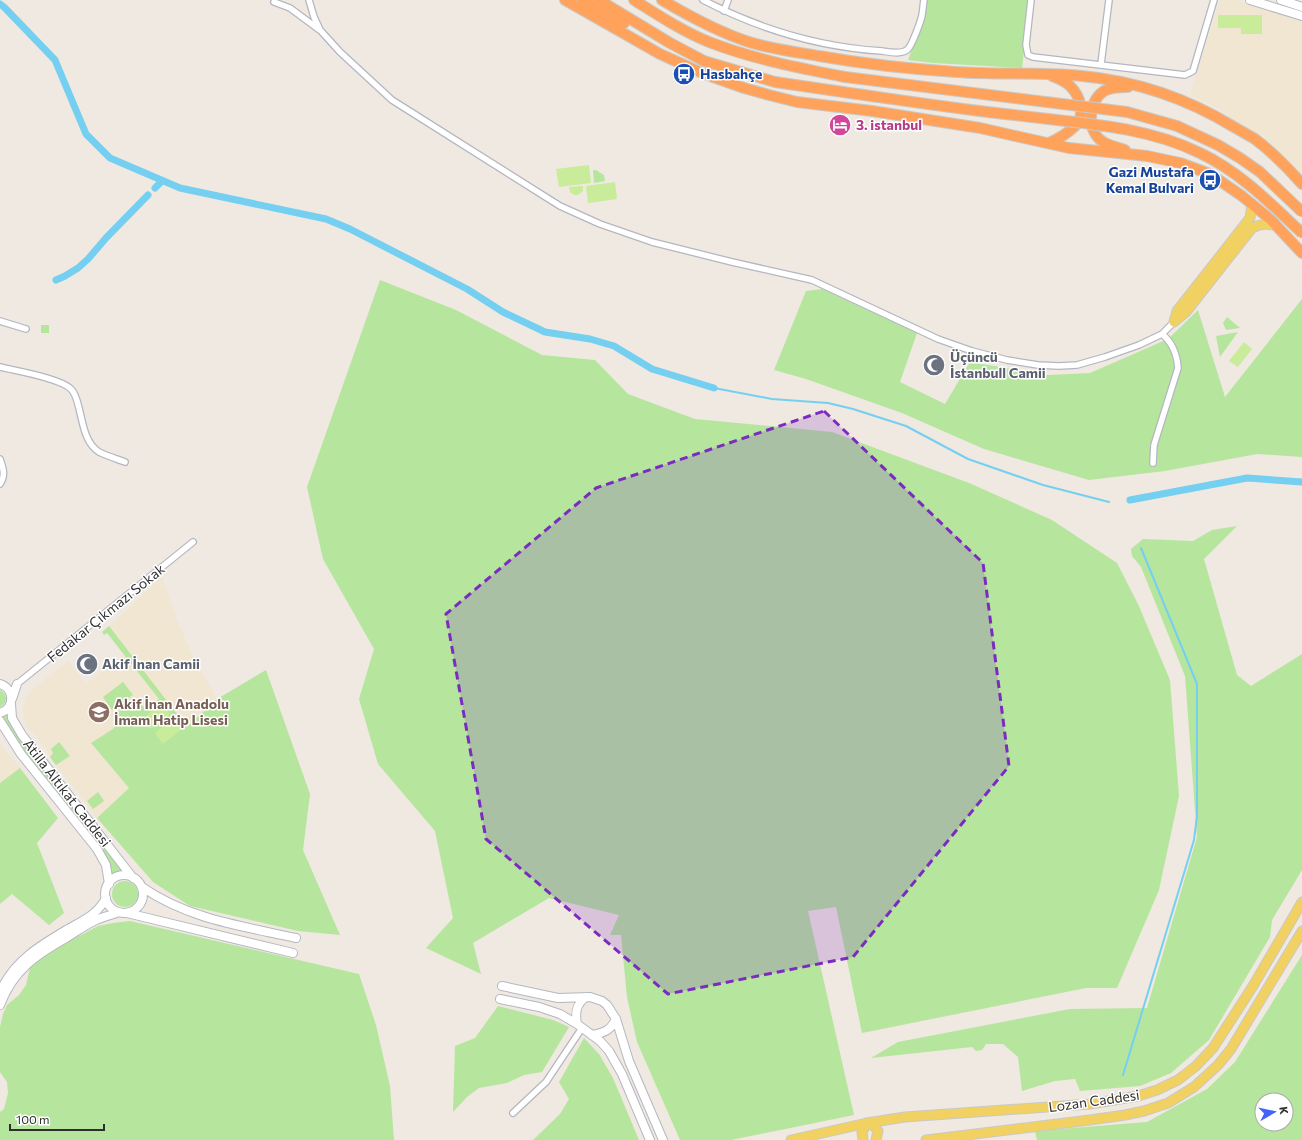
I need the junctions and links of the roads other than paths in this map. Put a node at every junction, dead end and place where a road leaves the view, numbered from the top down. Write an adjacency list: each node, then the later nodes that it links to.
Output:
1 (309, 0): 19 (street)
2 (565, 0): 24 (highway)
3 (582, 0): 20 (highway)
4 (599, 0): 20 (highway)
5 (634, 0): 28 (highway, bridge)
6 (662, 0): 22 (highway)
7 (703, 0): 17 (street)
8 (728, 0): 17 (street)
9 (924, 0): 17 (street)
10 (1031, 0): 21 (street)
11 (1109, 0): 21 (street)
12 (1214, 0): 21 (street)
13 (1250, 0): 18 (street)
14 (1280, 0): 16 (street)
15 (274, 2): 19 (street)
16 (1301, 6): 18 (street)
17 (724, 10)
18 (1299, 15)
19 (321, 32): 35 (street)
20 (670, 43): 30 (highway, bridge)
21 (1101, 64)
22 (1047, 74): 23 (highway); 24 (highway)
23 (1148, 88): 25 (highway); 26 (highway)
24 (1049, 143): 25 (highway)
25 (1147, 156): 27 (highway)
26 (1302, 184)
27 (1252, 204): 29 (highway); 33 (main road)
28 (1302, 212)
29 (1276, 226): 31 (highway); 33 (main road)
30 (1302, 233)
31 (1302, 253)
32 (0, 320): 34 (street)
33 (1174, 322): 35 (street)
34 (26, 329)
35 (1162, 334): 39 (street)
36 (0, 366): 38 (street)
37 (0, 459): 40 (street)
38 (125, 462)
39 (1153, 463)
40 (0, 484)
41 (193, 542): 43 (street, Fedakar Çıkmazı Sokak)
42 (1, 684): 43 (street); 44 (street)
43 (17, 684): 44 (street)
44 (11, 701): 45 (street); 47 (street, Atilla Altıkat Caddesi)
45 (0, 713)
46 (0, 721): 48 (street, Atilla Altıkat Caddesi)
47 (134, 878): 48 (street); 49 (street)
48 (109, 884): 50 (street)
49 (142, 887): 52 (street); 54 (street)
50 (106, 898): 52 (street); 57 (street)
51 (1302, 902): 65 (main road, Lozan Caddesi)
52 (123, 912): 55 (street); 60 (street)
53 (1302, 931): 71 (main road, Lozan Caddesi)
54 (296, 938)
55 (293, 952)
56 (502, 986): 58 (street)
57 (0, 992)
58 (586, 997): 61 (street); 62 (street)
59 (500, 999): 62 (street)
60 (0, 1004)
61 (616, 1019): 63 (street); 67 (street)
62 (580, 1026): 63 (street); 64 (street)
63 (592, 1035): 66 (street)
64 (513, 1113)
65 (867, 1124): 68 (main road, Lozan Caddesi); 69 (main road); 70 (main road)
66 (650, 1140)
67 (663, 1140)
68 (791, 1140)
69 (863, 1140)
70 (876, 1140)
71 (926, 1140)

